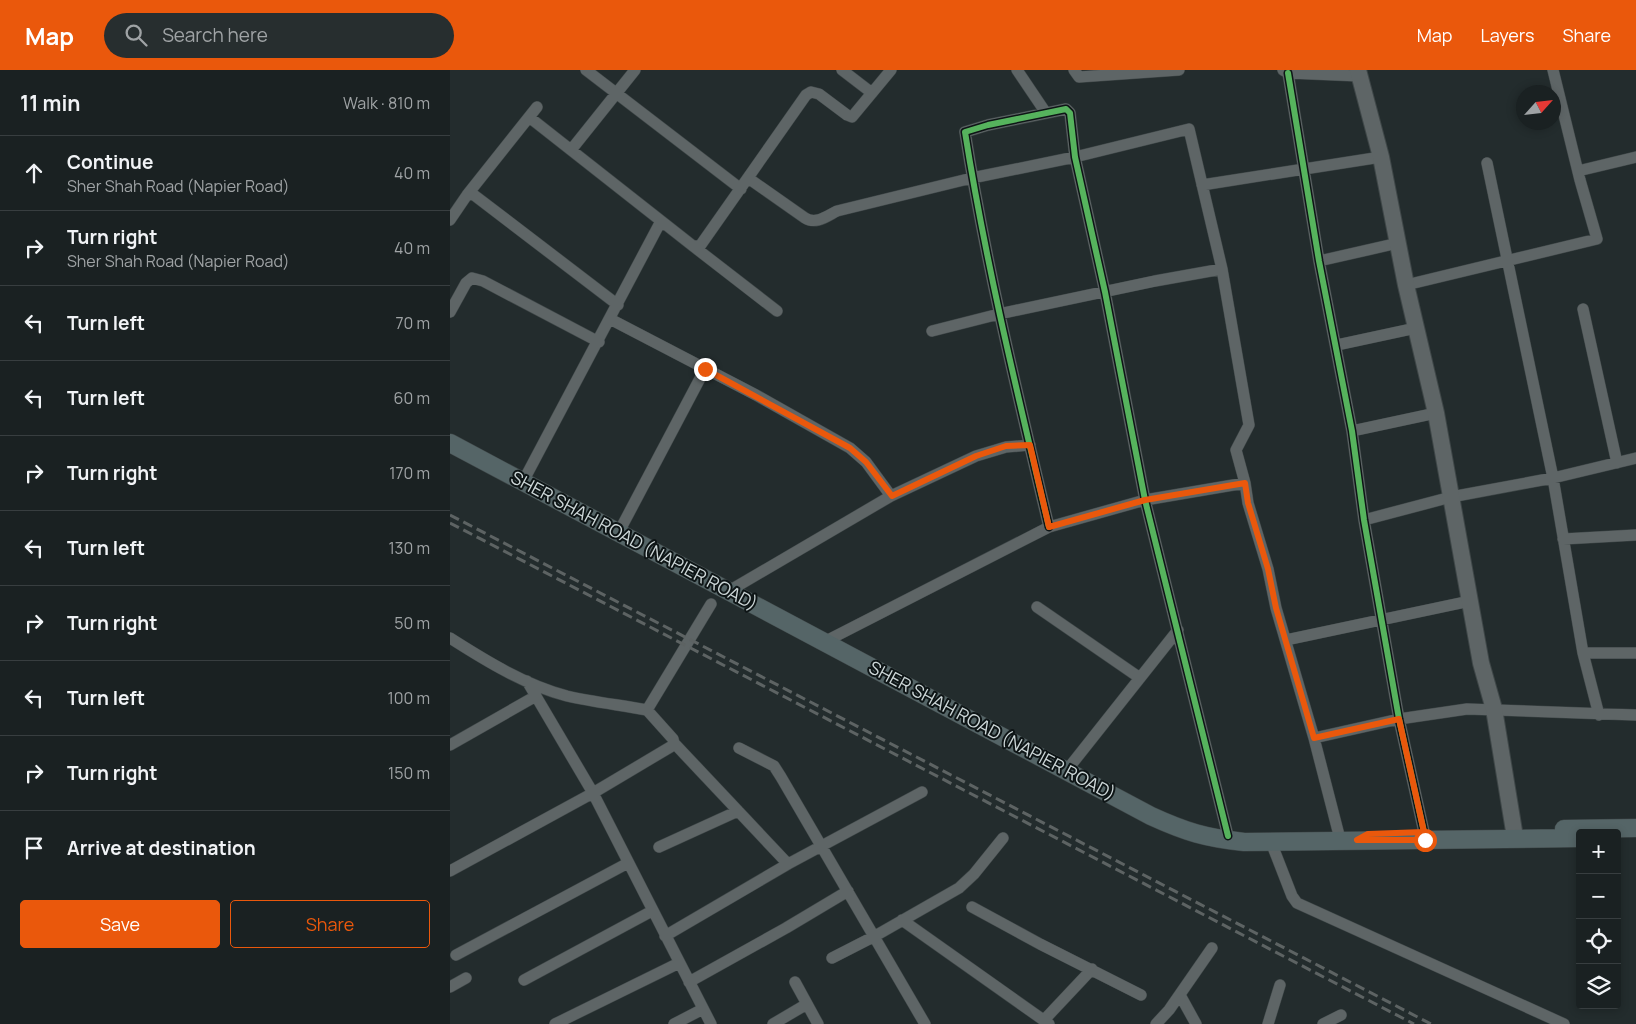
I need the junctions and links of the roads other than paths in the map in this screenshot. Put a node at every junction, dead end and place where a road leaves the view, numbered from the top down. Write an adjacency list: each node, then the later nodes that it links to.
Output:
1 (586, 70): 11 (street)
2 (635, 70): 11 (street)
3 (842, 70): 12 (street)
4 (891, 70): 12 (street)
5 (1017, 70): 14 (street)
6 (1074, 70): 7 (street)
7 (1179, 70)
8 (1553, 70): 22 (street)
9 (1285, 72): 10 (street); 21 (street)
10 (1359, 73): 18 (main road)
11 (617, 92): 16 (street); 26 (street)
12 (872, 93): 23 (street)
13 (537, 107): 15 (street)
14 (1046, 113): 17 (street); 24 (street)
15 (529, 117): 16 (street); 27 (street)
16 (571, 150): 29 (street)
17 (1074, 157): 24 (street); 25 (street); 36 (street)
18 (1381, 157): 21 (street); 30 (main road)
19 (1636, 157): 22 (street)
20 (1487, 163): 33 (street)
21 (1303, 169): 25 (street); 32 (street)
22 (1578, 171): 33 (street)
23 (748, 178): 24 (street); 26 (street)
24 (972, 178): 41 (street)
25 (1202, 185): 34 (street)
26 (741, 189): 31 (street)
27 (470, 192): 28 (street); 37 (street)
28 (450, 220)
29 (661, 221): 31 (street); 37 (street)
30 (1398, 243): 32 (street); 35 (main road)
31 (693, 246): 39 (street)
32 (1319, 261): 46 (street)
33 (1508, 261): 35 (street); 55 (street)
34 (1222, 269): 36 (street); 56 (street)
35 (1406, 285): 43 (main road)
36 (1105, 292): 41 (street); 59 (street)
37 (618, 305): 42 (street)
38 (1583, 309): 53 (street)
39 (777, 311)
40 (450, 312): 45 (street)
41 (999, 314): 44 (street); 51 (street)
42 (610, 319): 45 (street); 47 (street)
43 (1416, 328): 46 (street); 48 (main road)
44 (932, 331)
45 (598, 342): 54 (street)
46 (1336, 345): 49 (street)
47 (705, 369): 57 (street); 62 (street)
48 (1436, 413): 49 (street); 58 (main road)
49 (1352, 431): 60 (street)
50 (450, 443): 102 (main road, SHER SHAH ROAD (NAPIER ROAD))
51 (1030, 445): 57 (street); 61 (street)
52 (1636, 458): 53 (street)
53 (1617, 463): 55 (street)
54 (526, 476)
55 (1553, 478): 58 (street); 64 (street)
56 (1245, 483): 59 (street); 73 (street)
57 (892, 496): 65 (street)
58 (1451, 498): 60 (street); 66 (main road)
59 (1145, 500): 61 (street); 70 (street)
60 (1364, 520): 69 (street)
61 (1049, 527): 72 (street)
62 (621, 528)
63 (1636, 535): 64 (street)
64 (1563, 539): 74 (street)
65 (734, 588)
66 (1470, 601): 69 (street); 79 (main road)
67 (711, 604): 80 (street)
68 (1037, 607): 76 (street)
69 (1381, 620): 73 (street); 83 (street)
70 (1178, 630): 76 (street); 96 (street)
71 (450, 638): 77 (street)
72 (830, 639)
73 (1286, 640): 84 (street)
74 (1583, 652): 75 (street); 81 (street)
75 (1636, 653)
76 (1140, 678): 88 (street)
77 (527, 681): 78 (street); 80 (street)
78 (536, 696): 86 (street); 90 (street)
79 (1494, 709): 81 (street); 83 (street); 93 (main road)
80 (646, 710): 85 (street)
81 (1599, 715): 82 (street)
82 (1636, 716)
83 (1399, 719): 84 (street); 94 (street)
84 (1314, 738): 95 (street)
85 (674, 742): 90 (street); 91 (street)
86 (450, 745)
87 (739, 748): 103 (street)
88 (1071, 765)
89 (922, 792): 103 (street)
90 (593, 793): 105 (street); 107 (street)
91 (738, 810): 104 (street); 106 (street)
92 (1636, 828): 93 (main road, SHER SHAH ROAD (NAPIER ROAD))
93 (1514, 831): 94 (main road, SHER SHAH ROAD (NAPIER ROAD))
94 (1424, 832): 98 (main road, SHER SHAH ROAD (NAPIER ROAD))
95 (1339, 834)
96 (1228, 836)
97 (1636, 836): 99 (main road)
98 (1363, 837): 101 (main road, SHER SHAH ROAD (NAPIER ROAD)); 102 (main road, SHER SHAH ROAD (NAPIER ROAD))
99 (1621, 837)
100 (1003, 838): 111 (street)
101 (1576, 838)
102 (1271, 842): 141 (street)
103 (822, 845): 106 (street); 108 (street)
104 (659, 847)
105 (628, 863): 110 (street); 115 (street)
106 (788, 864): 112 (street)
107 (450, 871)
108 (848, 890): 113 (street); 121 (street)
109 (972, 907): 118 (street)
110 (652, 911): 112 (street); 120 (street)
111 (902, 920): 113 (street); 130 (street)
112 (665, 936): 117 (street)
113 (875, 936): 116 (street); 136 (street)
114 (1212, 948): 126 (street)
115 (456, 955)
116 (832, 958)
117 (679, 963): 121 (street); 131 (street)
118 (1092, 969): 125 (street); 130 (street)
119 (466, 978): 124 (street)
120 (524, 980)
121 (689, 982): 128 (street)
122 (795, 982): 127 (street)
123 (1280, 985): 139 (street)
124 (450, 987)
125 (1141, 995)
126 (1180, 995): 137 (street); 138 (street)
127 (807, 1004): 134 (street); 135 (street)
128 (703, 1009): 132 (street); 133 (street)
129 (1341, 1014): 140 (street)
130 (1046, 1022)
131 (556, 1024)
132 (674, 1024)
133 (711, 1024)
134 (773, 1024)
135 (818, 1024)
136 (925, 1024)
137 (1156, 1024)
138 (1196, 1024)
139 (1268, 1024)
140 (1323, 1024)
141 (1564, 1024)

